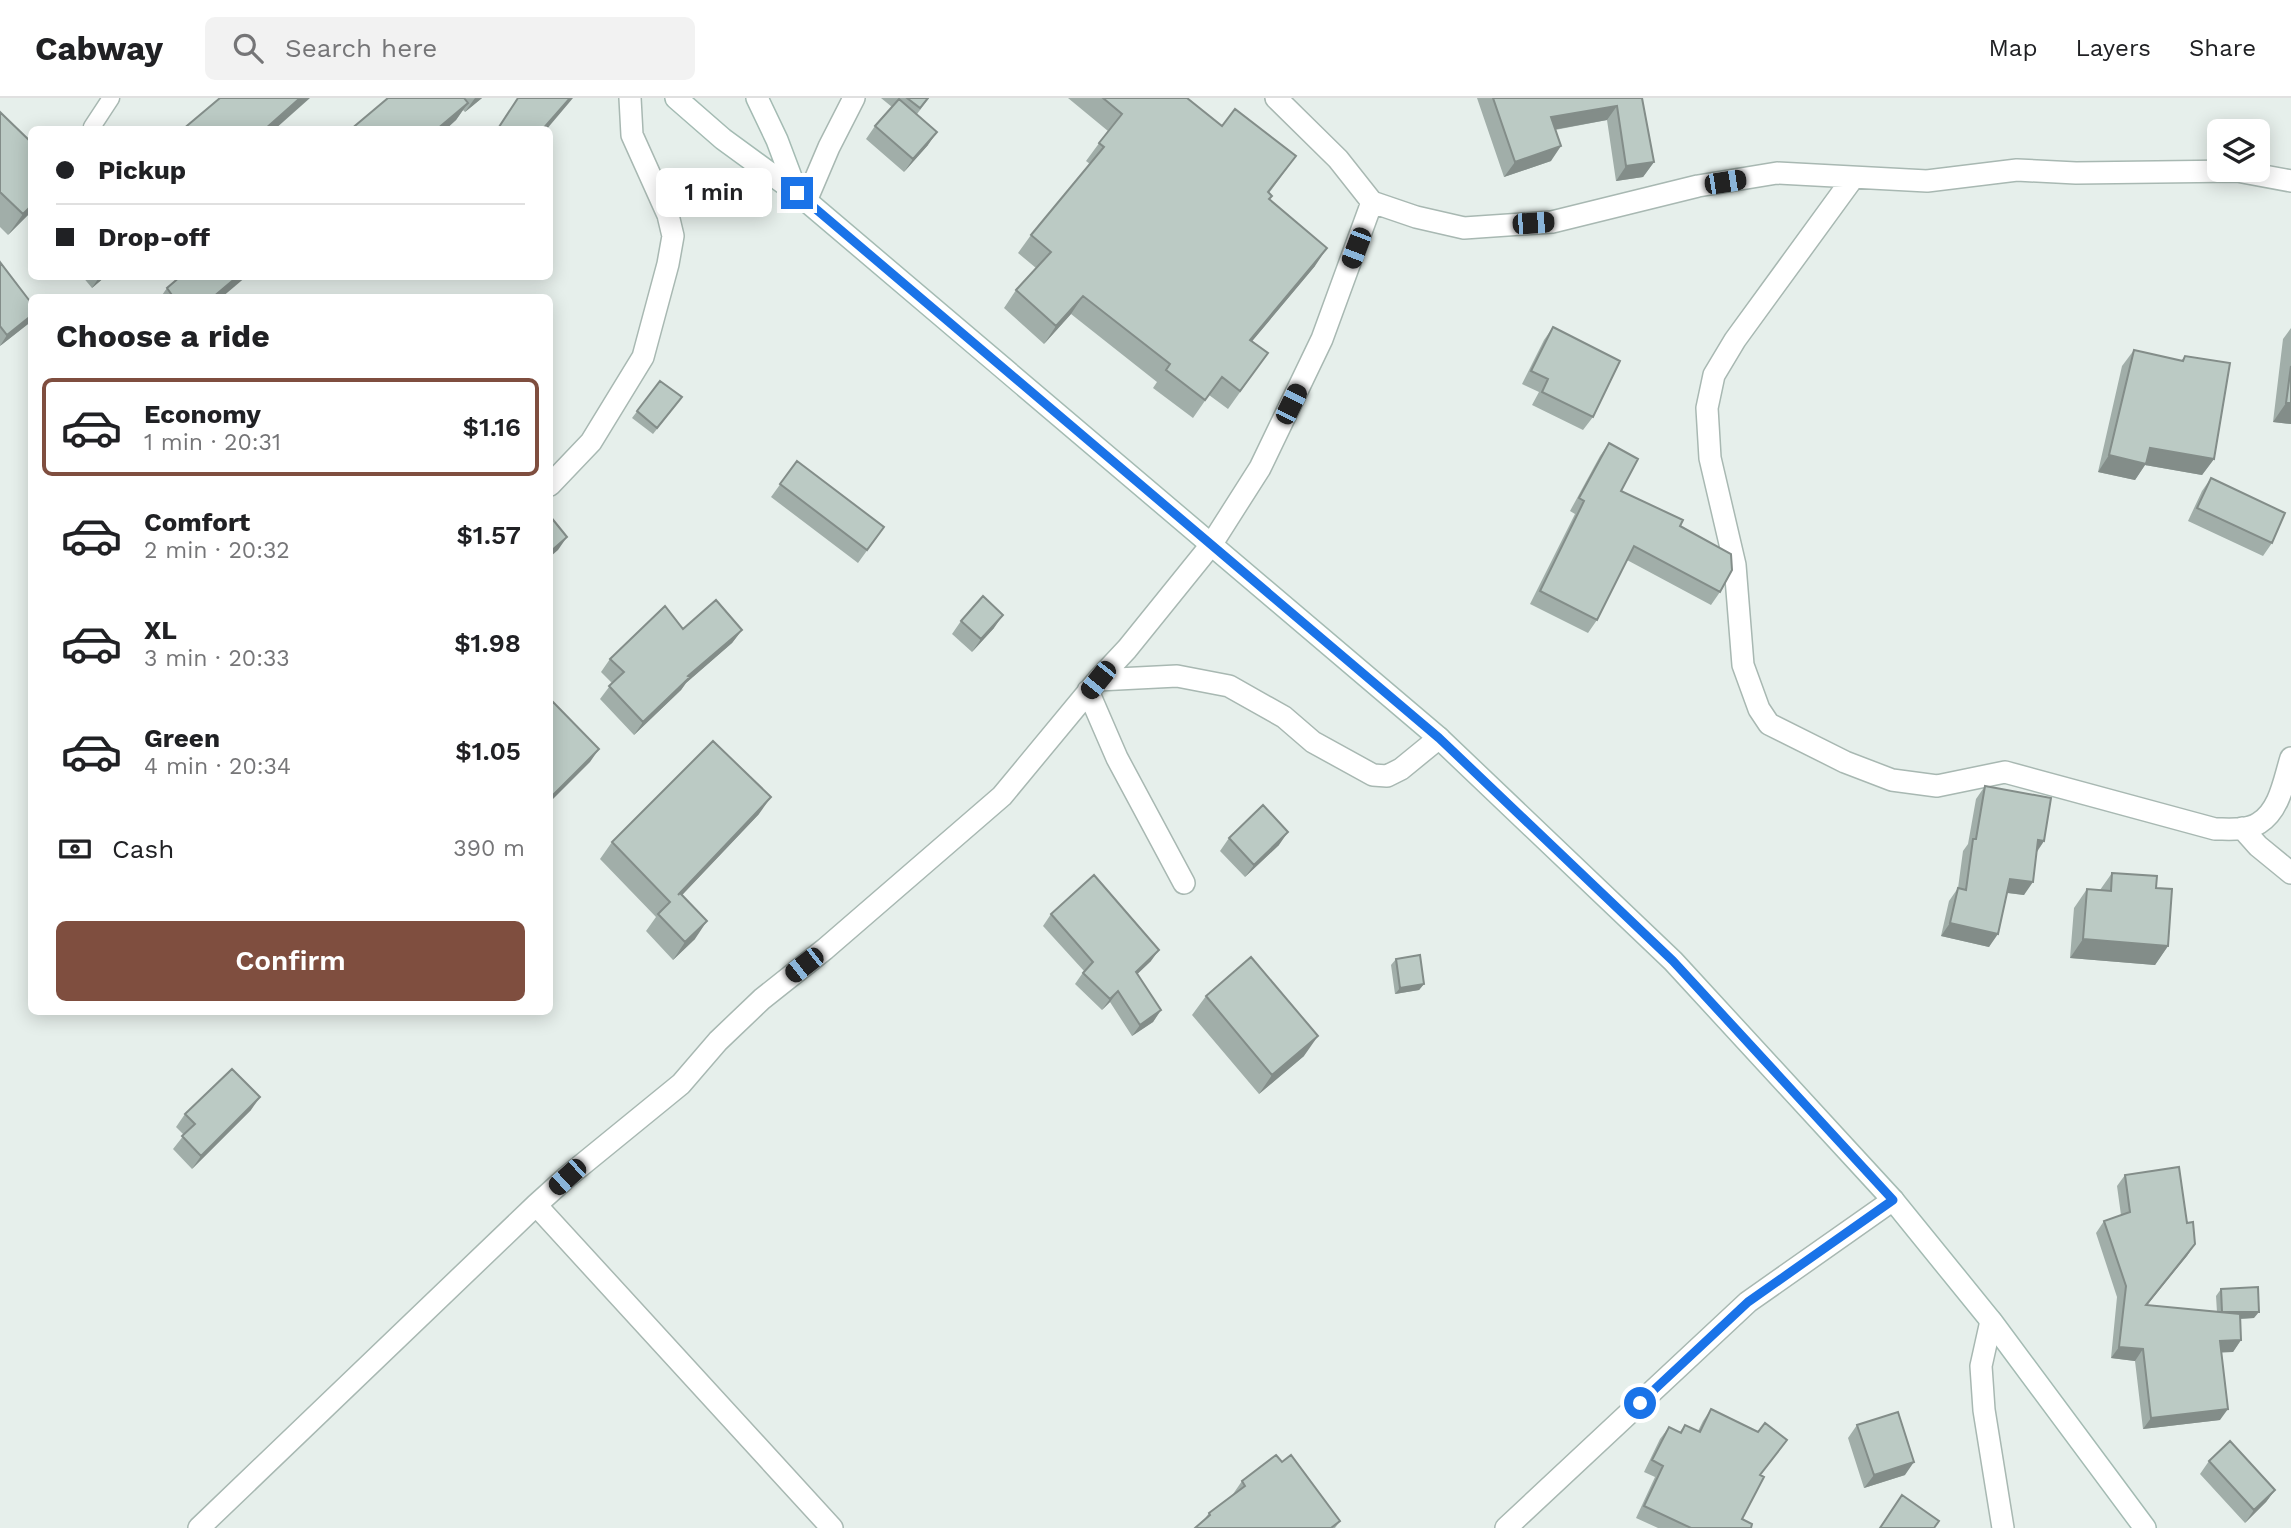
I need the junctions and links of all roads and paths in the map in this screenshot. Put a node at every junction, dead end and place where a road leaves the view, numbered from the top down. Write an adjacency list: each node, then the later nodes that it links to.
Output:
1 (111, 98): 7 (lane)
2 (630, 98): 12 (street)
3 (676, 98): 10 (street)
4 (757, 98): 10 (street)
5 (854, 98): 10 (street)
6 (1276, 98): 11 (street)
7 (93, 126)
8 (1853, 178): 9 (street); 11 (street); 17 (street)
9 (2291, 181)
10 (801, 197): 13 (street)
11 (1372, 202): 13 (street)
12 (553, 482)
13 (1211, 545): 14 (street); 15 (street)
14 (1093, 685): 15 (street); 19 (street); 21 (street)
15 (1439, 738): 20 (street)
16 (2291, 758): 17 (street)
17 (2242, 828): 18 (street)
18 (2291, 873)
19 (1184, 883)
20 (1893, 1200): 22 (street); 25 (street)
21 (536, 1205): 23 (street); 24 (street)
22 (1991, 1321): 26 (street); 27 (street)
23 (199, 1528)
24 (832, 1528)
25 (1506, 1528)
26 (2003, 1528)
27 (2146, 1528)

